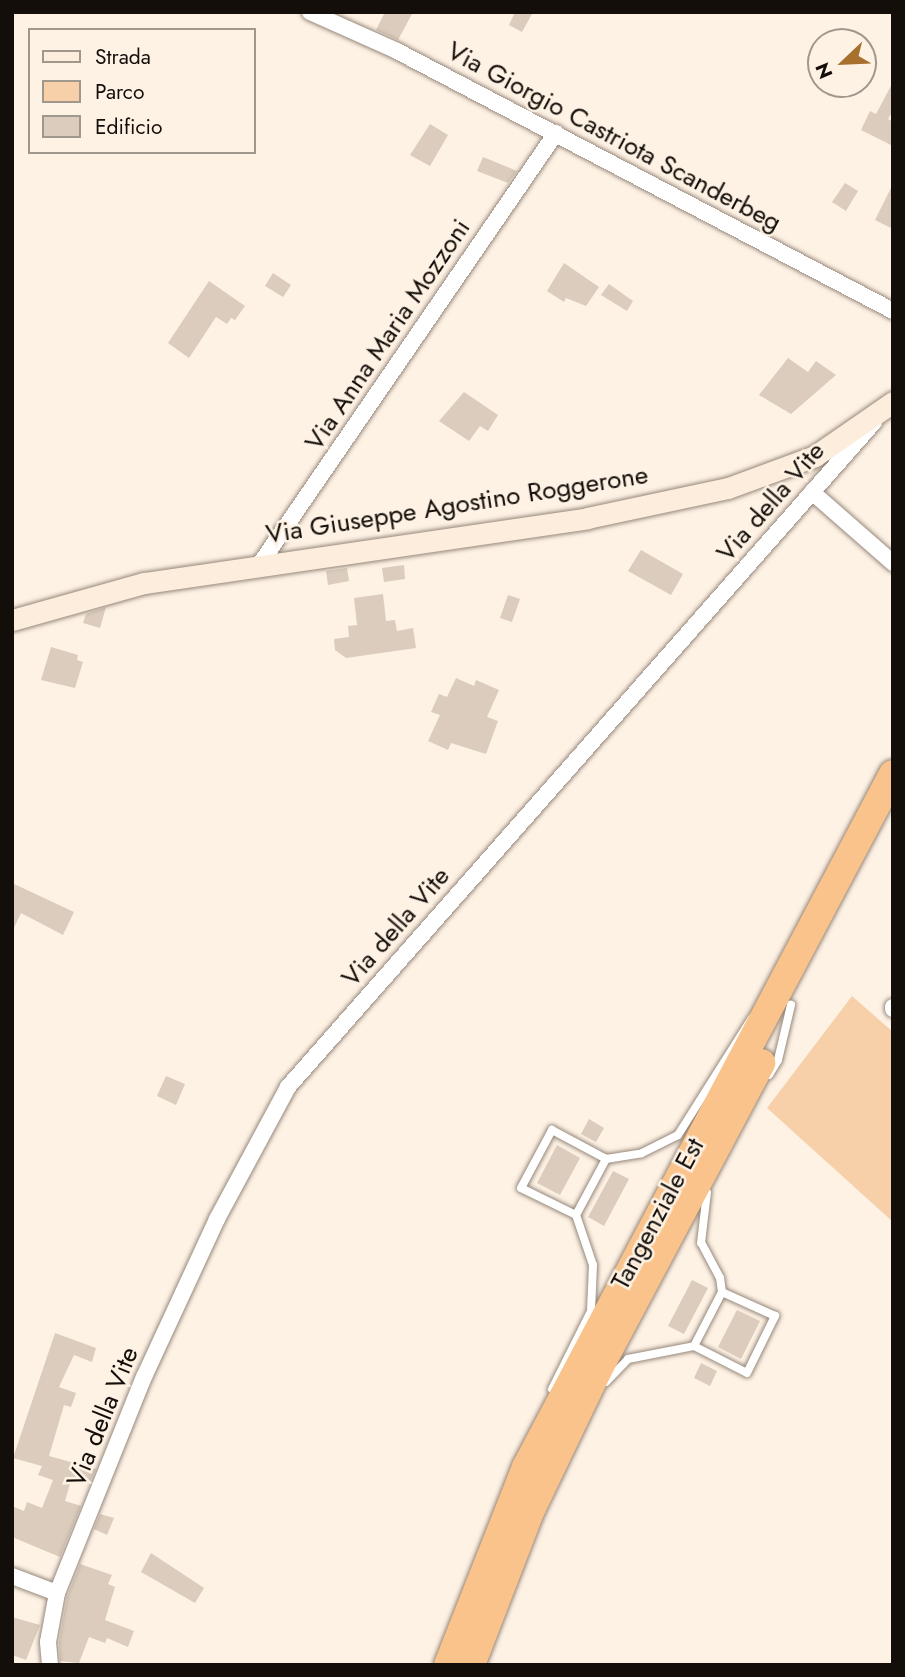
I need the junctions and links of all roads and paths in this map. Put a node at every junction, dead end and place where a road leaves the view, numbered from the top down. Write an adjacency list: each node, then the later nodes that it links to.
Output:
1 (310, 12): 2 (street, Via Giorgio Castriota Scanderbeg)
2 (556, 133): 3 (street, Via Giorgio Castriota Scanderbeg); 7 (street, Via Anna Maria Mozzoni)
3 (893, 311)
4 (890, 405): 5 (street, Via della Vite); 7 (street, Via Giuseppe Agostino Roggerone)
5 (812, 492): 6 (street); 25 (street, Via della Vite)
6 (893, 563)
7 (260, 564): 8 (street, Via Giuseppe Agostino Roggerone)
8 (12, 620)
9 (893, 774): 11 (highway, Tangenziale Est)
10 (893, 813): 11 (highway, Tangenziale Est)
11 (783, 1001): 12 (lane); 14 (lane); 22 (highway, Tangenziale Est); 23 (highway, Tangenziale Est)
12 (765, 1083)
13 (739, 1129): 16 (lane)
14 (606, 1159): 15 (lane); 15 (lane)
15 (576, 1215): 19 (lane)
16 (722, 1292): 17 (lane); 17 (lane)
17 (694, 1346): 18 (lane)
18 (602, 1390)
19 (548, 1397)
20 (529, 1434): 22 (lane)
21 (572, 1452): 23 (lane)
22 (526, 1468): 27 (highway, Tangenziale Est)
23 (530, 1512): 28 (highway, Tangenziale Est)
24 (12, 1576): 25 (street)
25 (57, 1593): 26 (street, Via della Vite)
26 (50, 1665)
27 (448, 1665)
28 (471, 1665)

